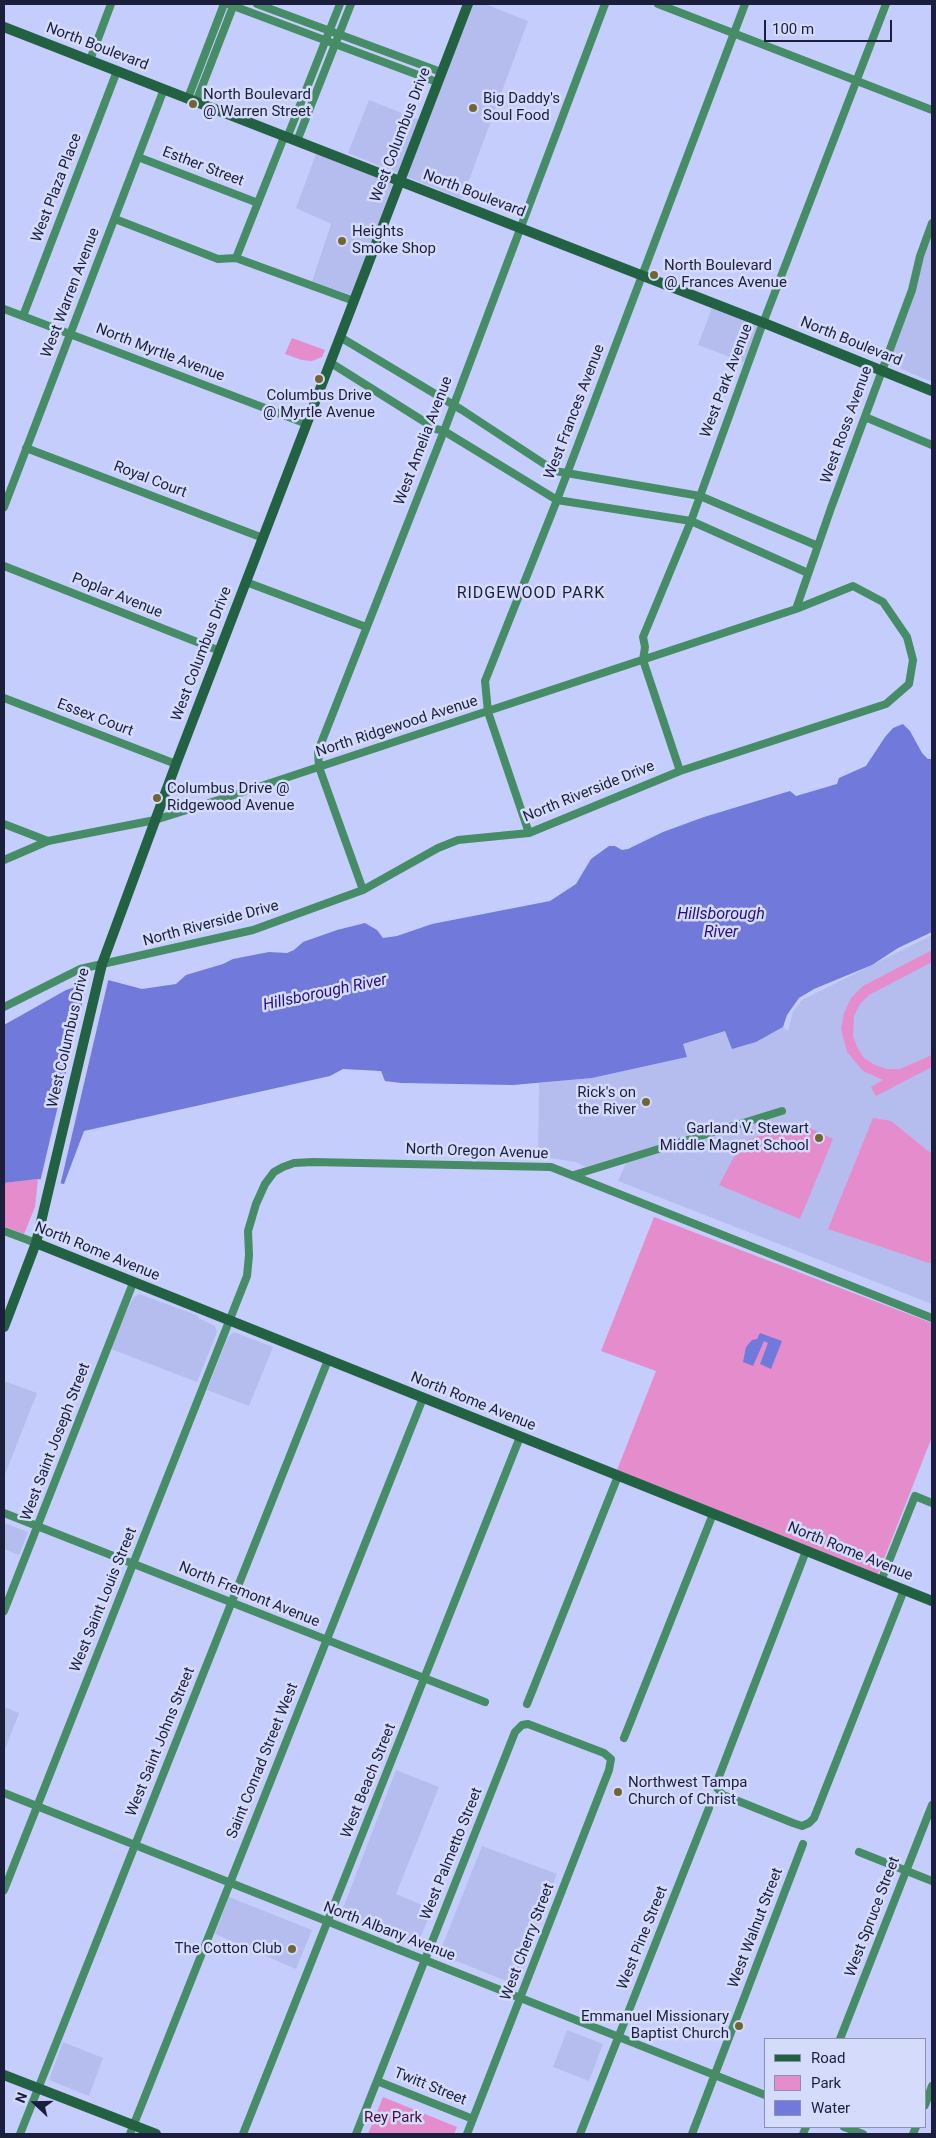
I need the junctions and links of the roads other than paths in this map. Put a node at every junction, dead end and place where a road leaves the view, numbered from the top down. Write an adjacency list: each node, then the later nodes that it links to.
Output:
1 (111, 4): 18 (street)
2 (224, 4): 24 (street)
3 (232, 4): 16 (street); 24 (street)
4 (257, 4): 13 (street)
5 (340, 4): 13 (street)
6 (351, 4): 15 (street)
7 (468, 4): 20 (street, West Columbus Drive)
8 (605, 4): 32 (street, West Amelia Avenue)
9 (658, 4): 14 (street)
10 (746, 4): 14 (street, West Frances Avenue)
11 (886, 4): 21 (street, West Park Avenue)
12 (4, 27): 18 (street, North Boulevard)
13 (330, 30): 15 (street); 16 (street)
14 (734, 33): 21 (street); 34 (street, West Frances Avenue)
15 (339, 34): 17 (street); 20 (street)
16 (326, 40): 17 (street); 26 (street)
17 (335, 43): 22 (street); 26 (street)
18 (90, 60): 19 (street, North Boulevard)
19 (117, 71): 23 (street, North Boulevard); 37 (street, West Plaza Place)
20 (441, 72): 22 (street, West Columbus Drive)
21 (857, 80): 25 (street); 38 (street, West Park Avenue)
22 (437, 82): 28 (street, West Columbus Drive)
23 (164, 89): 24 (street, North Boulevard); 27 (street, West Warren Avenue)
24 (192, 100): 26 (street, North Boulevard)
25 (932, 110)
26 (290, 139): 28 (street, North Boulevard); 29 (street)
27 (138, 157): 29 (street, Esther Street); 30 (street, West Warren Avenue)
28 (399, 181): 32 (street, North Boulevard); 35 (street, West Columbus Drive)
29 (258, 203): 33 (street)
30 (115, 219): 33 (street); 39 (street, West Warren Avenue)
31 (932, 223): 42 (street, West Ross Avenue)
32 (519, 228): 34 (street, North Boulevard); 44 (street, West Amelia Avenue)
33 (236, 258): 35 (street)
34 (641, 275): 38 (street, North Boulevard); 50 (street, West Frances Avenue)
35 (354, 301): 40 (street, West Columbus Drive)
36 (4, 309): 37 (street, North Myrtle Avenue)
37 (23, 316): 39 (street, North Myrtle Avenue)
38 (764, 323): 42 (street, North Boulevard); 51 (street, West Park Avenue)
39 (70, 334): 46 (street, North Myrtle Avenue); 49 (street, West Warren Avenue)
40 (340, 337): 41 (street, West Columbus Drive); 44 (street)
41 (331, 363): 46 (street, West Columbus Drive); 47 (street)
42 (882, 370): 43 (street, North Boulevard); 45 (street, West Ross Avenue)
43 (932, 392)
44 (453, 404): 47 (street, West Amelia Avenue); 50 (street)
45 (865, 417): 48 (street); 56 (street, West Ross Avenue)
46 (307, 424): 55 (street, West Columbus Drive)
47 (444, 431): 52 (street); 61 (street, West Amelia Avenue)
48 (932, 445)
49 (26, 448): 53 (street, West Warren Avenue); 55 (street, Royal Court)
50 (567, 474): 51 (street); 52 (street, West Frances Avenue)
51 (700, 496): 54 (street, West Park Avenue); 56 (street)
52 (557, 500): 54 (street); 66 (street, West Frances Avenue)
53 (4, 507)
54 (691, 521): 58 (street); 64 (street, West Park Avenue)
55 (263, 538): 59 (street, West Columbus Drive)
56 (818, 546): 58 (street, West Ross Avenue)
57 (4, 566): 63 (street, Poplar Avenue)
58 (808, 573): 60 (street, West Ross Avenue)
59 (246, 582): 61 (street); 63 (street, West Columbus Drive)
60 (796, 609): 62 (street, North Ridgewood Avenue); 64 (street, North Ridgewood Avenue)
61 (366, 627): 68 (street, West Amelia Avenue)
62 (907, 637): 69 (street, North Riverside Drive)
63 (220, 651): 67 (street, West Columbus Drive)
64 (643, 660): 66 (street, North Ridgewood Avenue); 69 (street, West Park Avenue)
65 (4, 698): 67 (street, Essex Court)
66 (488, 712): 68 (street, North Ridgewood Avenue); 72 (street, West Frances Avenue)
67 (176, 764): 70 (street, West Columbus Drive)
68 (319, 767): 70 (street, North Ridgewood Avenue); 75 (street, West Amelia Avenue)
69 (680, 770): 72 (street, North Riverside Drive)
70 (155, 820): 73 (street, North Ridgewood Avenue); 76 (street, West Columbus Drive)
71 (4, 824): 73 (street)
72 (529, 833): 75 (street, North Riverside Drive)
73 (48, 841): 74 (street, North Ridgewood Avenue)
74 (4, 860)
75 (363, 890): 76 (street, North Riverside Drive)
76 (102, 964): 77 (street, North Riverside Drive); 81 (street, West Columbus Drive)
77 (4, 1007)
78 (782, 1111): 79 (street)
79 (574, 1175): 83 (street, North Oregon Avenue); 84 (street, North Oregon Avenue)
80 (4, 1231): 81 (street, North Rome Avenue)
81 (36, 1244): 82 (street, North Rome Avenue); 85 (street, West Columbus Drive)
82 (133, 1283): 84 (street, North Rome Avenue); 93 (street, West Saint Joseph Street)
83 (932, 1318)
84 (229, 1321): 86 (street, North Rome Avenue); 95 (street, West Saint Louis Street)
85 (4, 1327)
86 (328, 1360): 87 (street, North Rome Avenue); 99 (street, West Saint Johns Street)
87 (423, 1398): 88 (street, North Rome Avenue); 101 (street, Saint Conrad Street West)
88 (520, 1437): 89 (street, North Rome Avenue); 102 (street, West Beach Street)
89 (618, 1476): 92 (street, North Rome Avenue); 104 (street)
90 (932, 1504): 96 (street)
91 (4, 1513): 93 (street, North Fremont Avenue)
92 (713, 1514): 94 (street, North Rome Avenue); 106 (street)
93 (38, 1526): 95 (street, North Fremont Avenue); 100 (street, West Saint Joseph Street)
94 (806, 1551): 96 (street, North Rome Avenue); 97 (street)
95 (133, 1563): 99 (street, North Fremont Avenue); 109 (street, West Saint Louis Street)
96 (881, 1580): 97 (street, North Rome Avenue)
97 (904, 1590): 98 (street, North Rome Avenue)
98 (932, 1601)
99 (232, 1602): 101 (street, North Fremont Avenue); 112 (street, West Saint Johns Street)
100 (4, 1611)
101 (326, 1640): 102 (street, North Fremont Avenue); 116 (street, Saint Conrad Street West)
102 (425, 1679): 103 (street, North Fremont Avenue); 118 (street, West Beach Street)
103 (485, 1702)
104 (527, 1704)
105 (522, 1725): 119 (street, West Palmetto Street); 120 (street, West Cherry Street)
106 (624, 1738)
107 (4, 1794): 109 (street, North Albany Avenue)
108 (932, 1805): 114 (street, West Spruce Street)
109 (36, 1807): 112 (street, North Albany Avenue); 117 (street, West Saint Louis Street)
110 (710, 1808): 121 (street, West Pine Street)
111 (803, 1844): 124 (street, West Walnut Street)
112 (134, 1846): 116 (street, North Albany Avenue); 127 (street, West Saint Johns Street)
113 (859, 1852): 114 (street)
114 (906, 1870): 115 (street); 122 (street, West Spruce Street)
115 (932, 1881)
116 (229, 1883): 118 (street, North Albany Avenue); 132 (street, Saint Conrad Street West)
117 (4, 1890)
118 (327, 1922): 119 (street, North Albany Avenue); 135 (street, West Beach Street)
119 (425, 1961): 120 (street, North Albany Avenue); 125 (street, West Palmetto Street)
120 (521, 1998): 121 (street, North Albany Avenue); 130 (street, West Cherry Street)
121 (619, 2037): 124 (street, North Albany Avenue); 138 (street, West Pine Street)
122 (840, 2038)
123 (4, 2075): 127 (street)
124 (715, 2075): 128 (street, North Albany Avenue); 139 (street, West Walnut Street)
125 (377, 2081): 130 (street, Twitt Street); 136 (street, West Palmetto Street)
126 (932, 2086): 129 (street)
127 (38, 2088): 132 (street); 133 (street, West Saint Johns Street)
128 (764, 2095)
129 (926, 2102)
130 (473, 2119): 137 (street, West Cherry Street)
131 (847, 2128): 140 (street)
132 (132, 2130): 134 (street)
133 (20, 2134)
134 (156, 2134)
135 (242, 2134)
136 (356, 2134)
137 (467, 2134)
138 (580, 2134)
139 (692, 2134)
140 (863, 2134)

